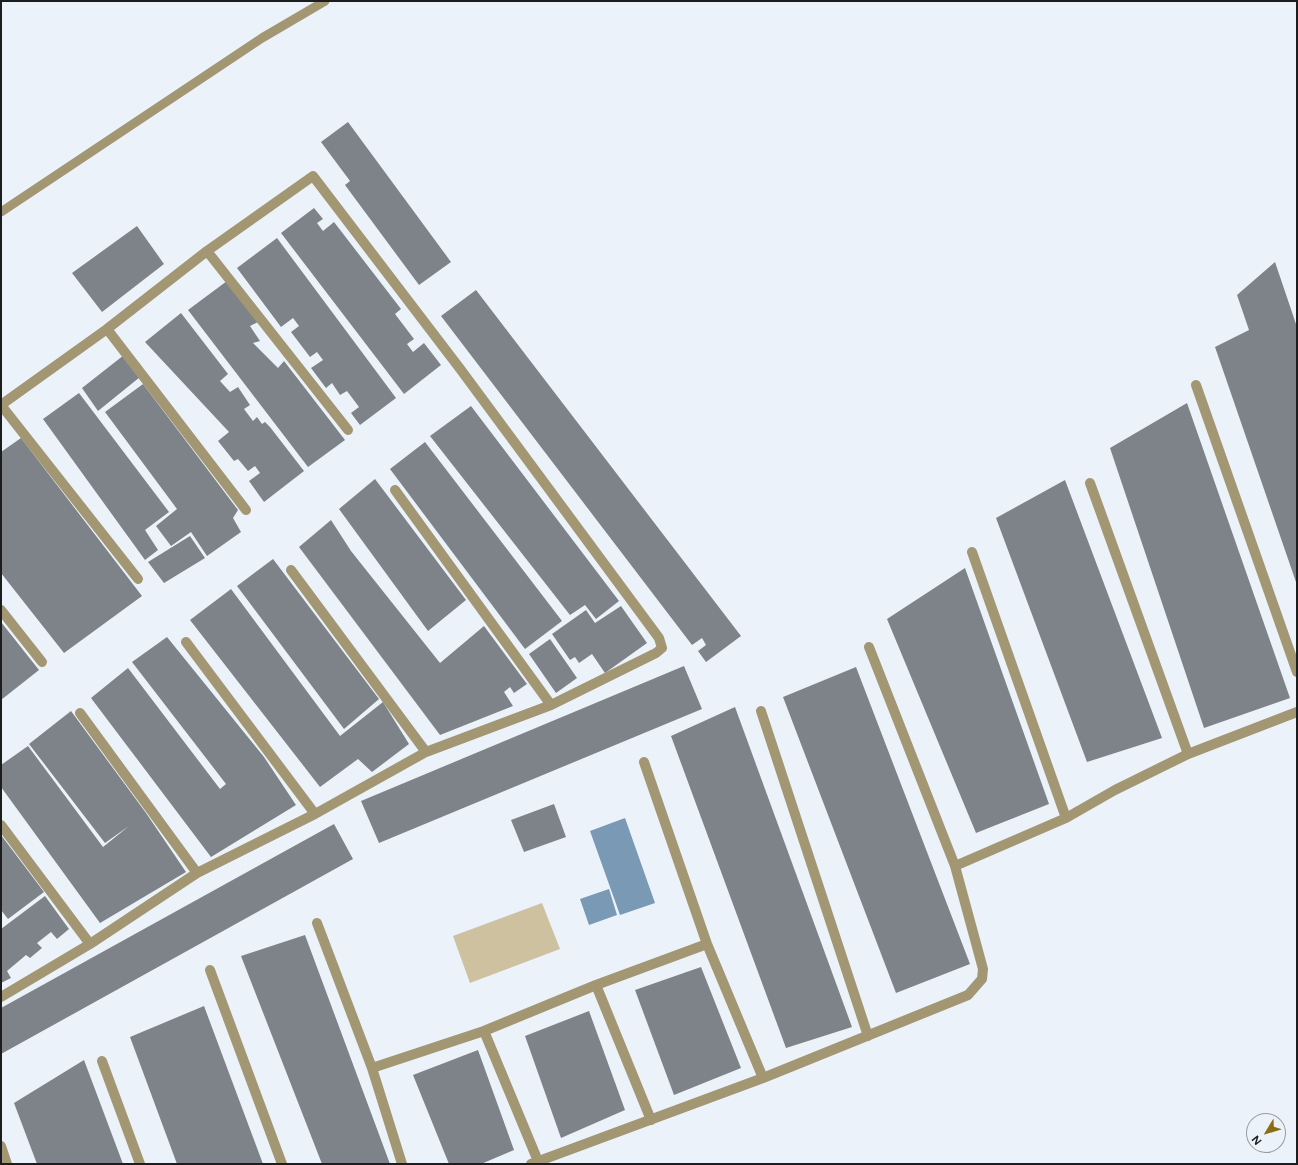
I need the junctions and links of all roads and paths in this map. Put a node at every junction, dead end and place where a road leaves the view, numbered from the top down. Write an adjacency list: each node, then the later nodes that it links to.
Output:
1 (325, 1): 2 (lane)
2 (1, 212)
3 (208, 251): 4 (street); 7 (street); 19 (street)
4 (108, 329): 6 (street); 10 (street)
5 (1196, 385): 18 (street)
6 (1, 405): 13 (street)
7 (348, 430)
8 (1090, 483): 24 (street)
9 (395, 490): 19 (street)
10 (246, 510)
11 (972, 552): 27 (street)
12 (291, 570): 23 (street)
13 (138, 579)
14 (1, 610): 17 (street)
15 (186, 642): 26 (street)
16 (869, 648): 29 (street)
17 (42, 662)
18 (1297, 672)
19 (551, 705): 23 (street)
20 (761, 711): 38 (street)
21 (1297, 712): 24 (street)
22 (80, 713): 30 (street)
23 (426, 752): 26 (street)
24 (1188, 754): 27 (street)
25 (644, 762): 33 (street)
26 (315, 814): 30 (street)
27 (1066, 818): 29 (street)
28 (1, 825): 32 (street)
29 (955, 866): 38 (street)
30 (197, 873): 32 (street)
31 (317, 923): 40 (street)
32 (90, 944): 36 (street)
33 (707, 944): 35 (street); 41 (street)
34 (210, 970): 47 (street)
35 (596, 985): 37 (street); 42 (street)
36 (1, 997)
37 (484, 1031): 40 (street); 44 (street)
38 (868, 1036): 41 (street)
39 (102, 1061): 46 (street)
40 (372, 1068): 48 (street)
41 (763, 1078): 42 (street)
42 (651, 1120): 44 (street)
43 (1, 1146): 45 (street)
44 (534, 1163)
45 (7, 1164)
46 (140, 1164)
47 (282, 1164)
48 (402, 1164)

